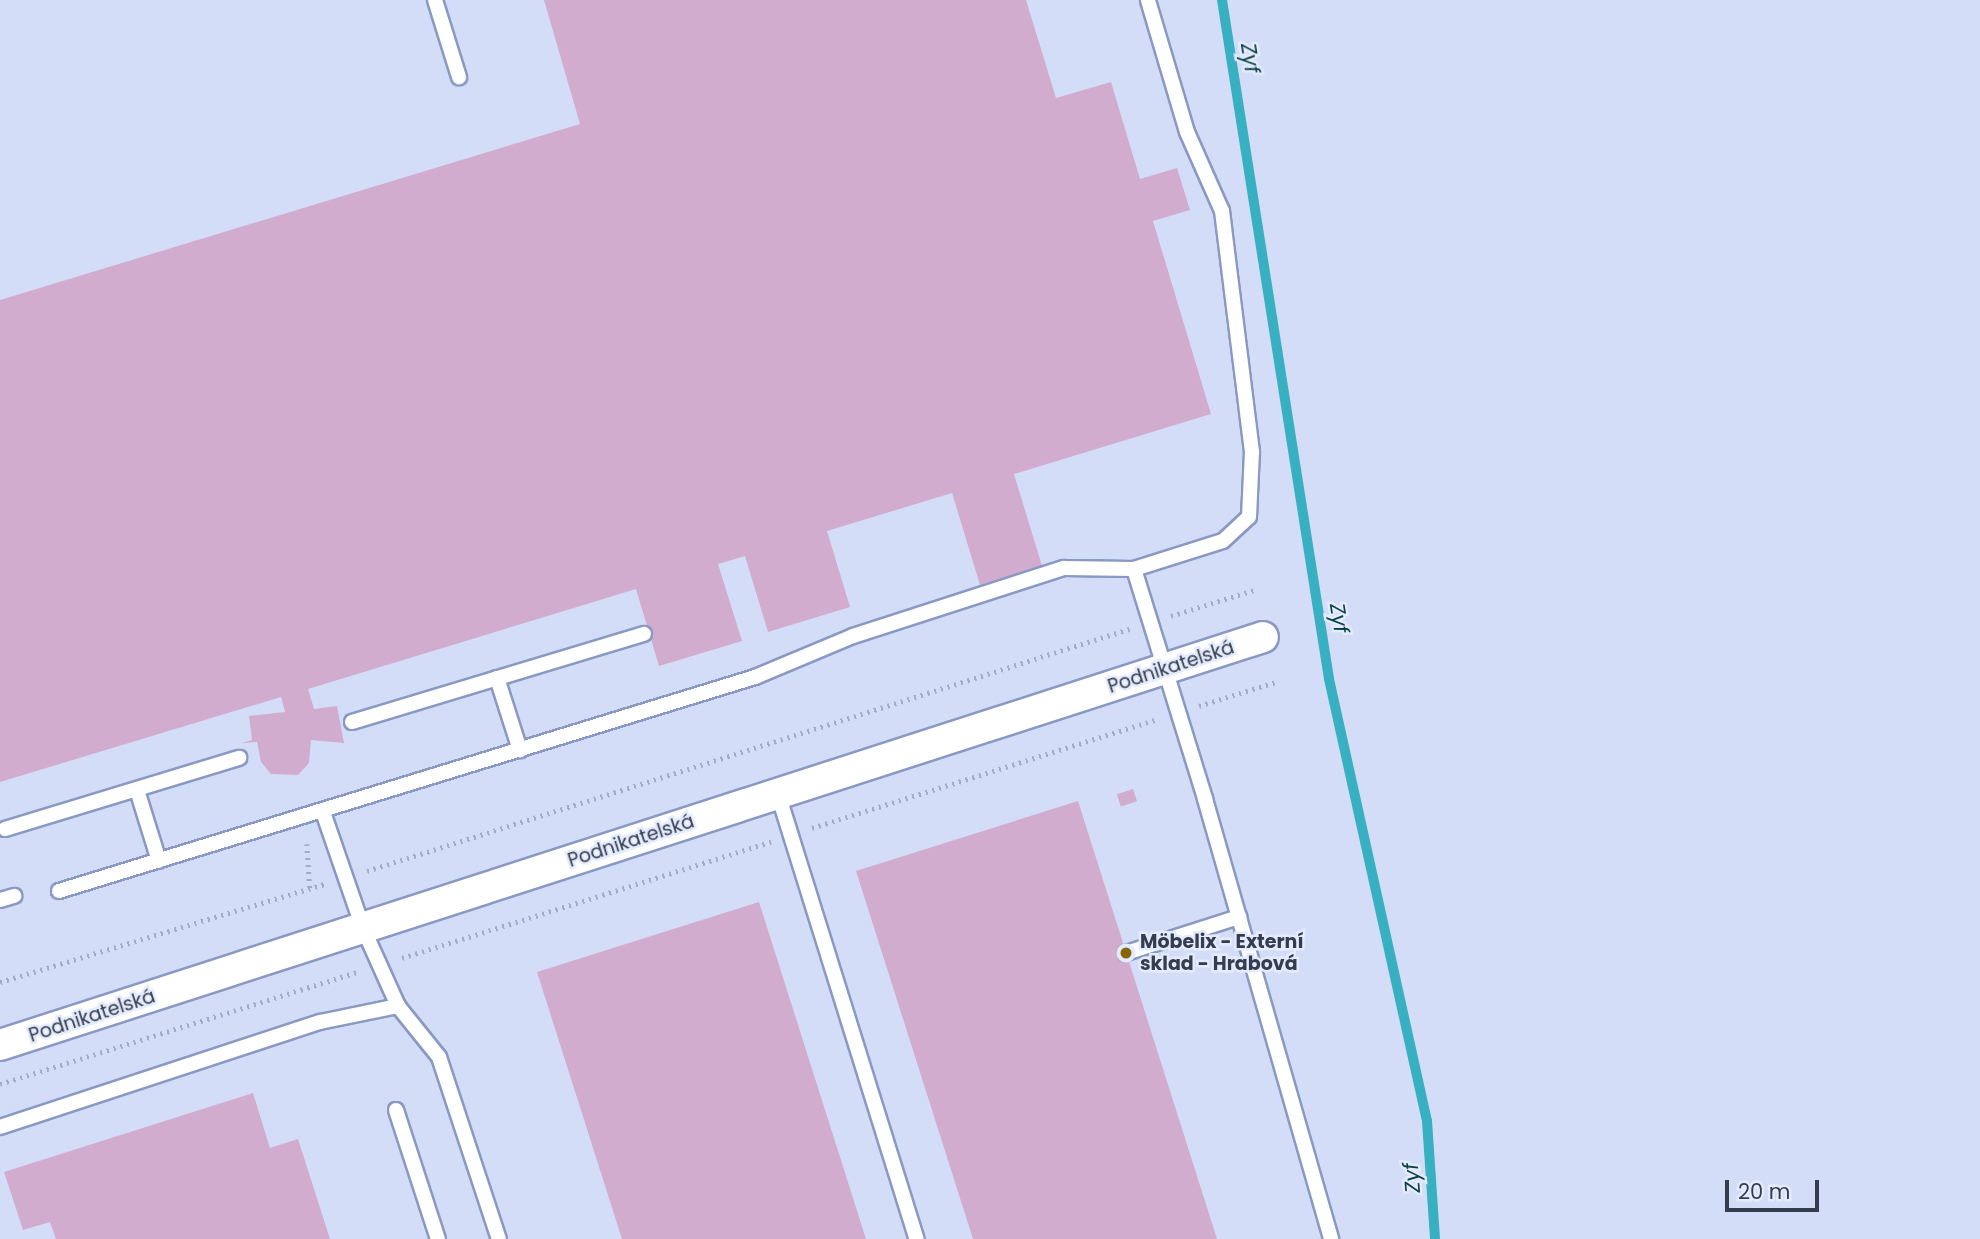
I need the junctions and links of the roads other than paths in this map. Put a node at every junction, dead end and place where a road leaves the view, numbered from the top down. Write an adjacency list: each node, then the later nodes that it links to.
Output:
1 (435, 0): 3 (lane)
2 (1148, 0): 4 (lane)
3 (458, 77)
4 (1133, 569): 7 (lane); 10 (lane)
5 (644, 634): 8 (lane)
6 (1263, 637): 7 (street, Podnikatelská)
7 (1167, 668): 13 (street, Podnikatelská); 18 (lane)
8 (497, 678): 9 (lane); 10 (lane)
9 (352, 722)
10 (520, 750): 14 (lane)
11 (239, 758): 12 (lane)
12 (138, 790): 15 (lane); 16 (lane)
13 (778, 794): 19 (street, Podnikatelská); 27 (lane)
14 (323, 812): 16 (lane); 19 (lane)
15 (5, 829)
16 (159, 861): 17 (lane)
17 (59, 891)
18 (1240, 917): 20 (lane); 28 (lane)
19 (363, 928): 21 (lane); 22 (street, Podnikatelská)
20 (1126, 953)
21 (398, 1006): 24 (lane); 26 (lane)
22 (0, 1045)
23 (396, 1110): 25 (lane)
24 (0, 1127)
25 (438, 1239)
26 (499, 1239)
27 (917, 1239)
28 (1331, 1239)

